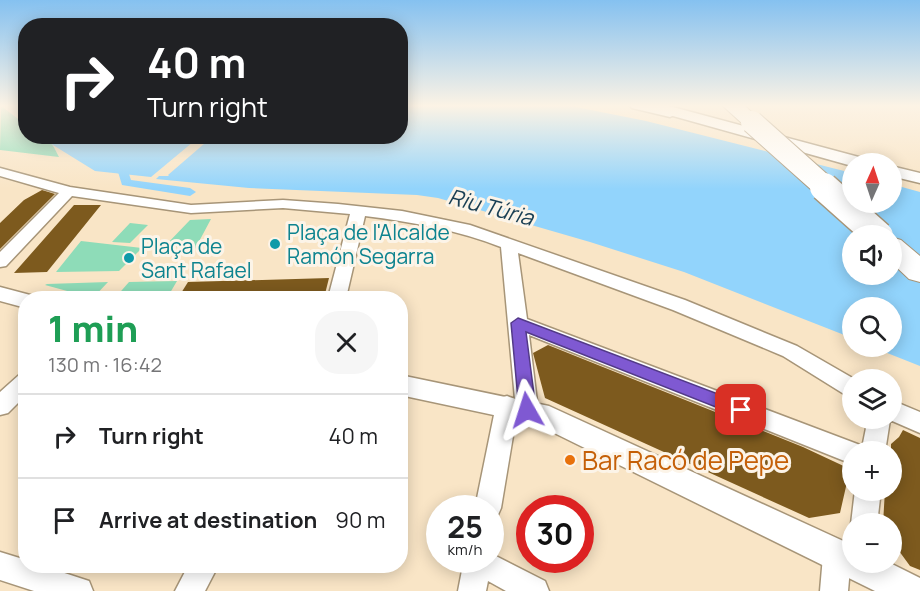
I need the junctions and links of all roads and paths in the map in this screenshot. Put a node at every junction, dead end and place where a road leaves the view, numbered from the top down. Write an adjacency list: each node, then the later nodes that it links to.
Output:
1 (748, 134): 4 (street)
2 (753, 134): 4 (main road)
3 (765, 134): 11 (highway, bridge)
4 (806, 148): 5 (main road)
5 (842, 158)
6 (0, 172): 9 (street)
7 (902, 174): 8 (main road)
8 (920, 178)
9 (69, 191): 10 (street); 14 (street)
10 (358, 212): 12 (street); 16 (street)
11 (867, 225)
12 (509, 244): 19 (street); 20 (street)
13 (902, 256): 15 (highway)
14 (0, 262)
15 (920, 272)
16 (339, 291)
17 (0, 294): 18 (street)
18 (18, 299)
19 (518, 323): 24 (street); 27 (street)
20 (842, 382)
21 (408, 387): 24 (street)
22 (18, 389): 23 (street)
23 (0, 406)
24 (517, 407): 28 (street); 29 (street)
25 (902, 415): 26 (street)
26 (920, 423)
27 (842, 449)
28 (492, 495)
29 (842, 557)
30 (0, 567): 31 (street)
31 (18, 572)
32 (20, 573): 38 (street)
33 (200, 573): 39 (street)
34 (475, 573): 40 (street)
35 (502, 573): 41 (street)
36 (845, 573): 42 (street)
37 (874, 573): 43 (street)
38 (79, 591)
39 (189, 591)
40 (472, 591)
41 (535, 591)
42 (834, 591)
43 (910, 591)

